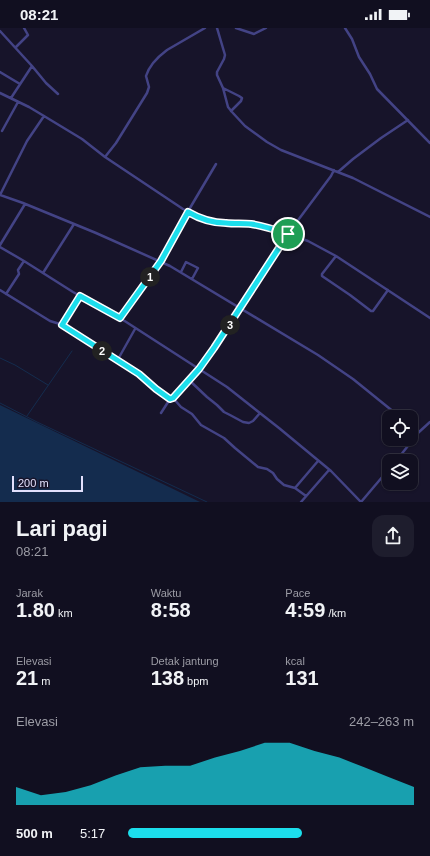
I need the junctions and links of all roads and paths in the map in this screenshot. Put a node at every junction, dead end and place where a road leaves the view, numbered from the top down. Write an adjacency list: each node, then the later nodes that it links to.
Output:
1 (24, 28): 8 (street)
2 (205, 28): 22 (street)
3 (217, 28): 12 (street)
4 (236, 28): 5 (street)
5 (266, 28)
6 (345, 28): 19 (street)
7 (0, 31): 8 (street)
8 (16, 47): 9 (street)
9 (32, 66): 11 (street); 14 (street)
10 (0, 72): 11 (street)
11 (20, 84): 15 (street)
12 (223, 88): 17 (street); 17 (street)
13 (0, 93): 15 (street)
14 (58, 94)
15 (11, 98): 16 (street)
16 (18, 102): 18 (street); 20 (street)
17 (231, 111): 24 (street)
18 (44, 116): 22 (street); 26 (street)
19 (408, 120): 21 (street); 25 (street)
20 (2, 131)
21 (430, 143)
22 (105, 157): 27 (street)
23 (216, 164): 27 (street)
24 (334, 170): 25 (street); 30 (street)
25 (338, 172): 28 (street)
26 (25, 204): 29 (street); 31 (street)
27 (188, 212): 30 (street); 34 (street)
28 (430, 217)
29 (74, 224): 34 (street); 36 (street)
30 (288, 234): 32 (street); 42 (street)
31 (0, 246): 33 (street)
32 (336, 256): 39 (street); 39 (street)
33 (24, 261): 36 (street); 40 (street)
34 (161, 261): 35 (street); 43 (street)
35 (180, 272): 37 (street); 37 (street)
36 (43, 273): 41 (street)
37 (192, 279): 42 (street)
38 (0, 290): 40 (street)
39 (388, 290): 44 (street)
40 (6, 294): 45 (street)
41 (80, 296): 43 (street); 45 (street)
42 (240, 308): 48 (street); 51 (street)
43 (120, 318): 46 (street)
44 (430, 318)
45 (62, 325): 47 (street)
46 (135, 329): 47 (street); 48 (street)
47 (117, 361): 50 (street)
48 (199, 369): 49 (street); 53 (street)
49 (189, 380): 50 (street); 53 (street)
50 (172, 398): 52 (street); 60 (street)
51 (392, 410)
52 (161, 413)
53 (260, 413): 57 (street)
54 (430, 422): 55 (street)
55 (419, 432): 56 (street)
56 (402, 454)
57 (318, 461): 58 (street); 60 (street)
58 (329, 470): 61 (street); 63 (street)
59 (382, 477): 63 (street)
60 (295, 488): 61 (street)
61 (306, 496): 62 (street)
62 (301, 502)
63 (361, 502)

